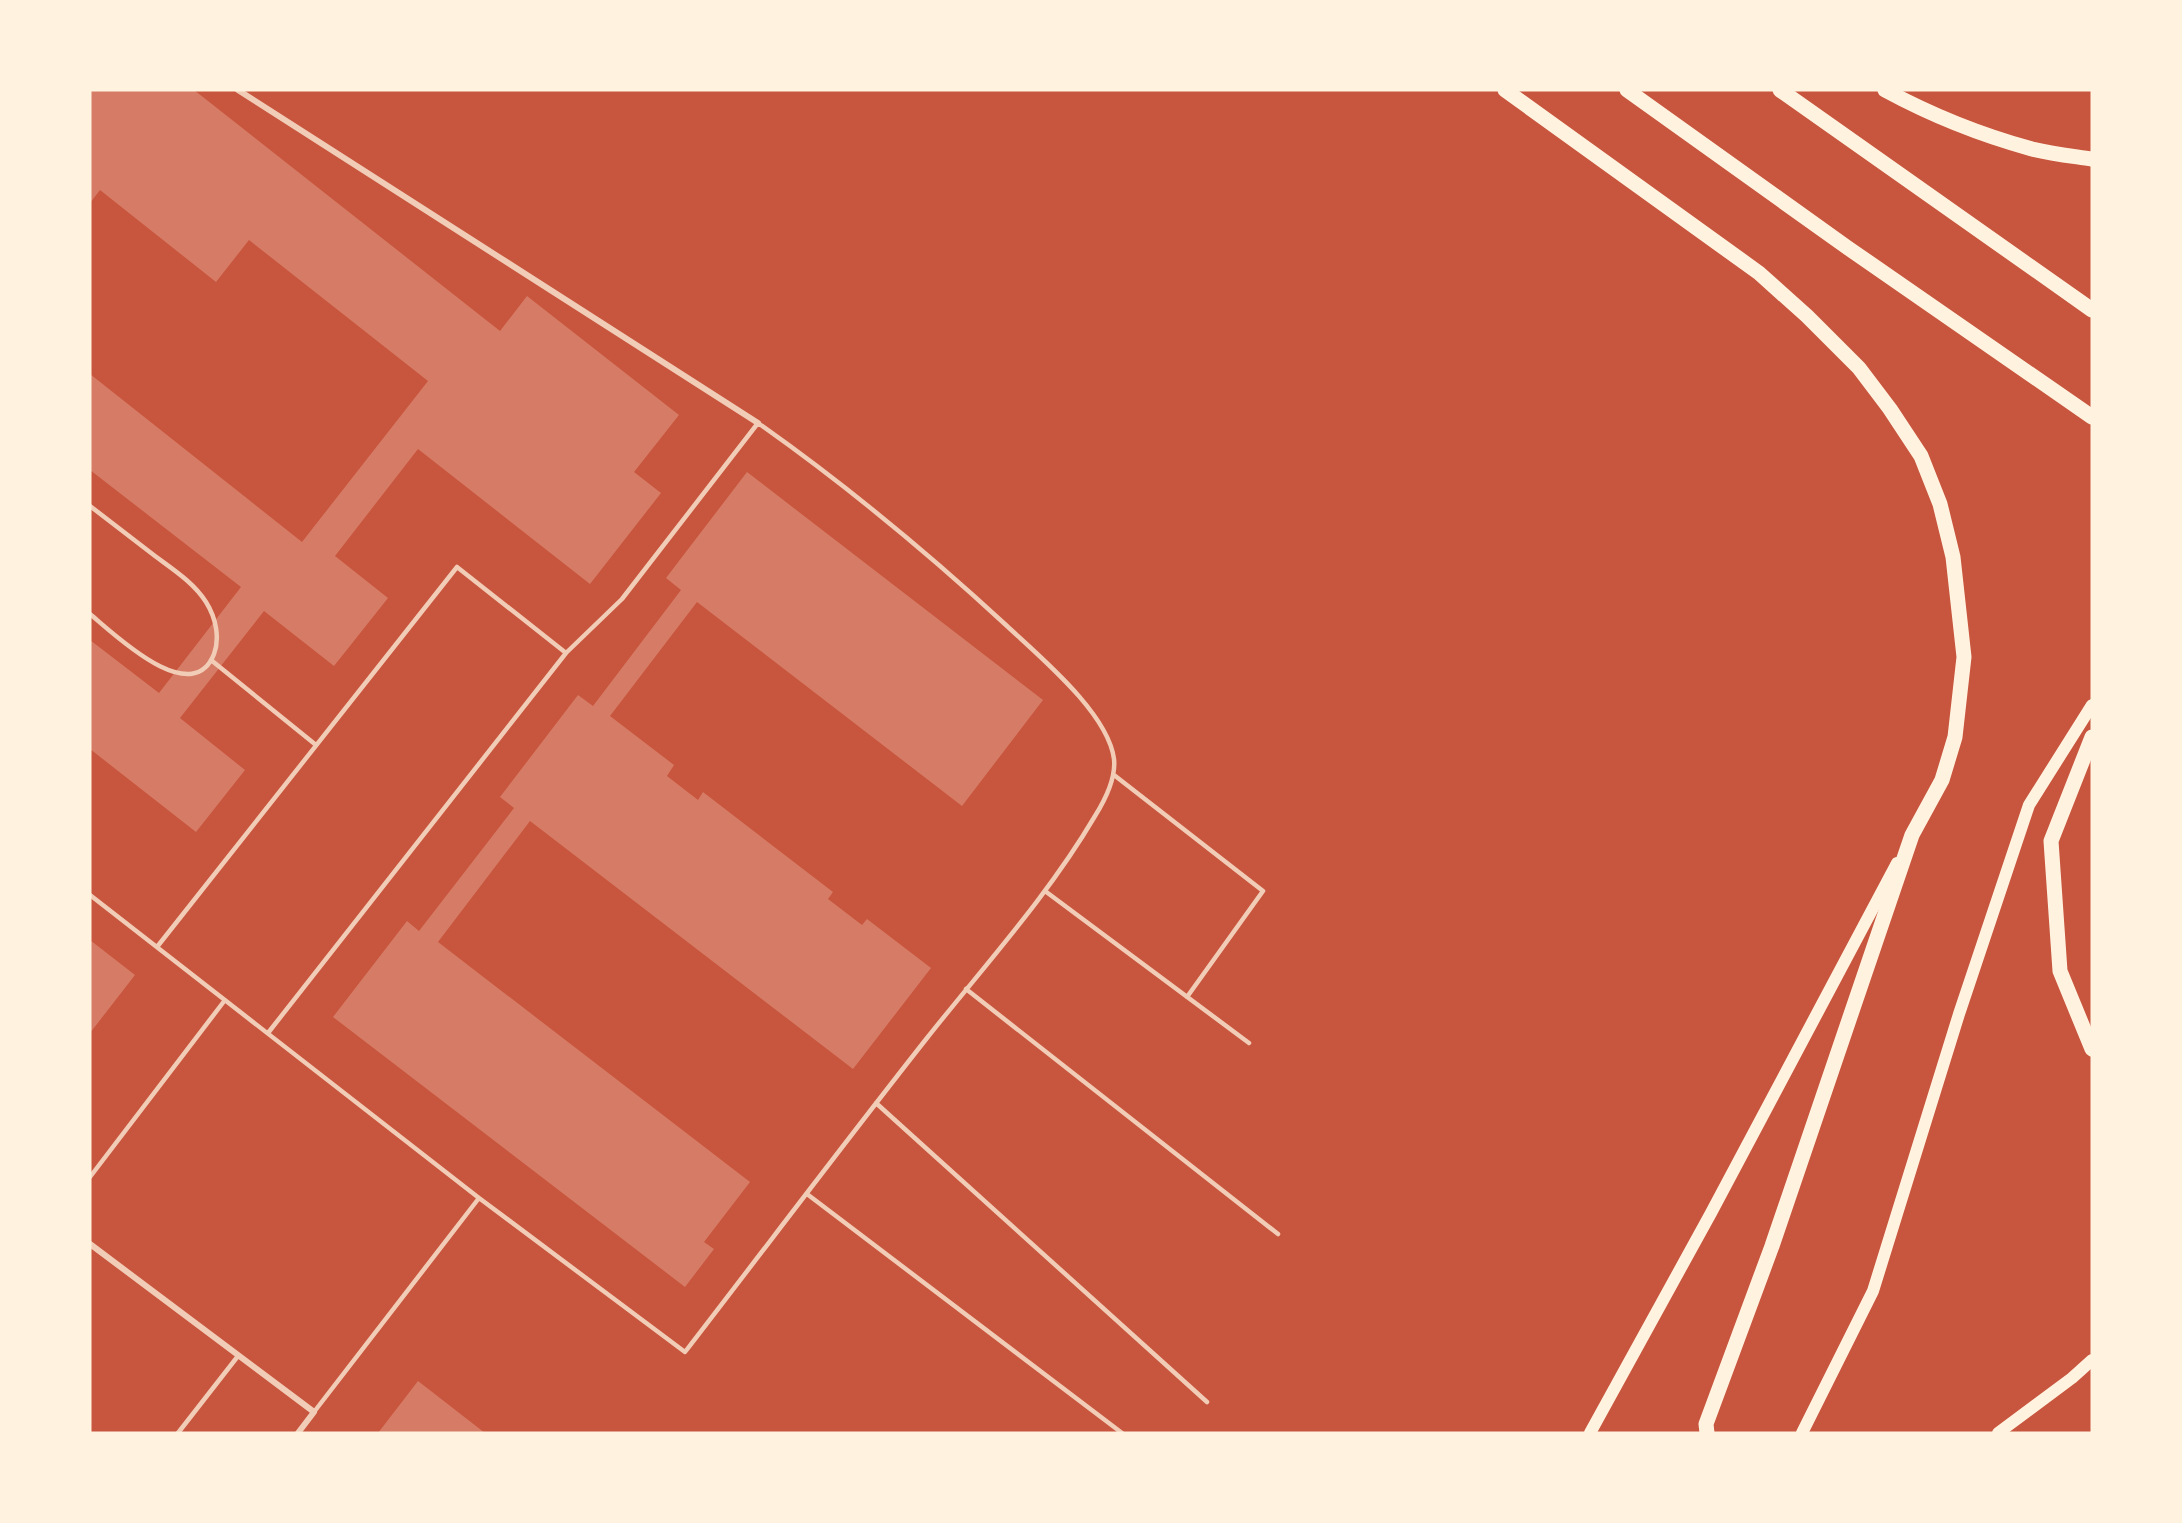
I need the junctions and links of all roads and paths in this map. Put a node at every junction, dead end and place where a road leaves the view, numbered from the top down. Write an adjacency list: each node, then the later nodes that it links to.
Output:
1 (238, 90): 9 (street)
2 (1505, 90): 18 (main road)
3 (1627, 90): 8 (main road)
4 (1779, 90): 7 (main road)
5 (1885, 90): 6 (main road)
6 (2092, 159)
7 (2092, 310)
8 (2092, 417)
9 (758, 423): 12 (lane); 17 (lane)
10 (90, 506): 13 (lane)
11 (90, 614): 13 (lane)
12 (566, 653): 16 (lane); 25 (lane)
13 (211, 660): 16 (lane)
14 (2092, 705): 43 (main road)
15 (2092, 737): 27 (main road)
16 (316, 745): 21 (lane)
17 (1114, 775): 19 (lane); 23 (lane)
18 (1912, 836): 41 (main road); 42 (main road)
19 (1045, 891): 22 (lane); 23 (lane)
20 (90, 896): 21 (lane)
21 (158, 947): 24 (lane)
22 (966, 989): 28 (lane); 32 (lane)
23 (1187, 997): 26 (lane)
24 (225, 1000): 25 (lane); 29 (lane)
25 (268, 1033): 31 (lane)
26 (1249, 1044)
27 (2092, 1049)
28 (876, 1103): 30 (lane); 36 (lane)
29 (90, 1177)
30 (807, 1194): 31 (lane); 40 (lane)
31 (479, 1198): 37 (lane)
32 (1278, 1234)
33 (90, 1244): 34 (street)
34 (238, 1356): 37 (street); 38 (lane)
35 (2092, 1360): 44 (main road)
36 (1208, 1402)
37 (314, 1412): 39 (street)
38 (178, 1433)
39 (298, 1433)
40 (1122, 1433)
41 (1590, 1433)
42 (1707, 1433)
43 (1802, 1433)
44 (1998, 1433)

